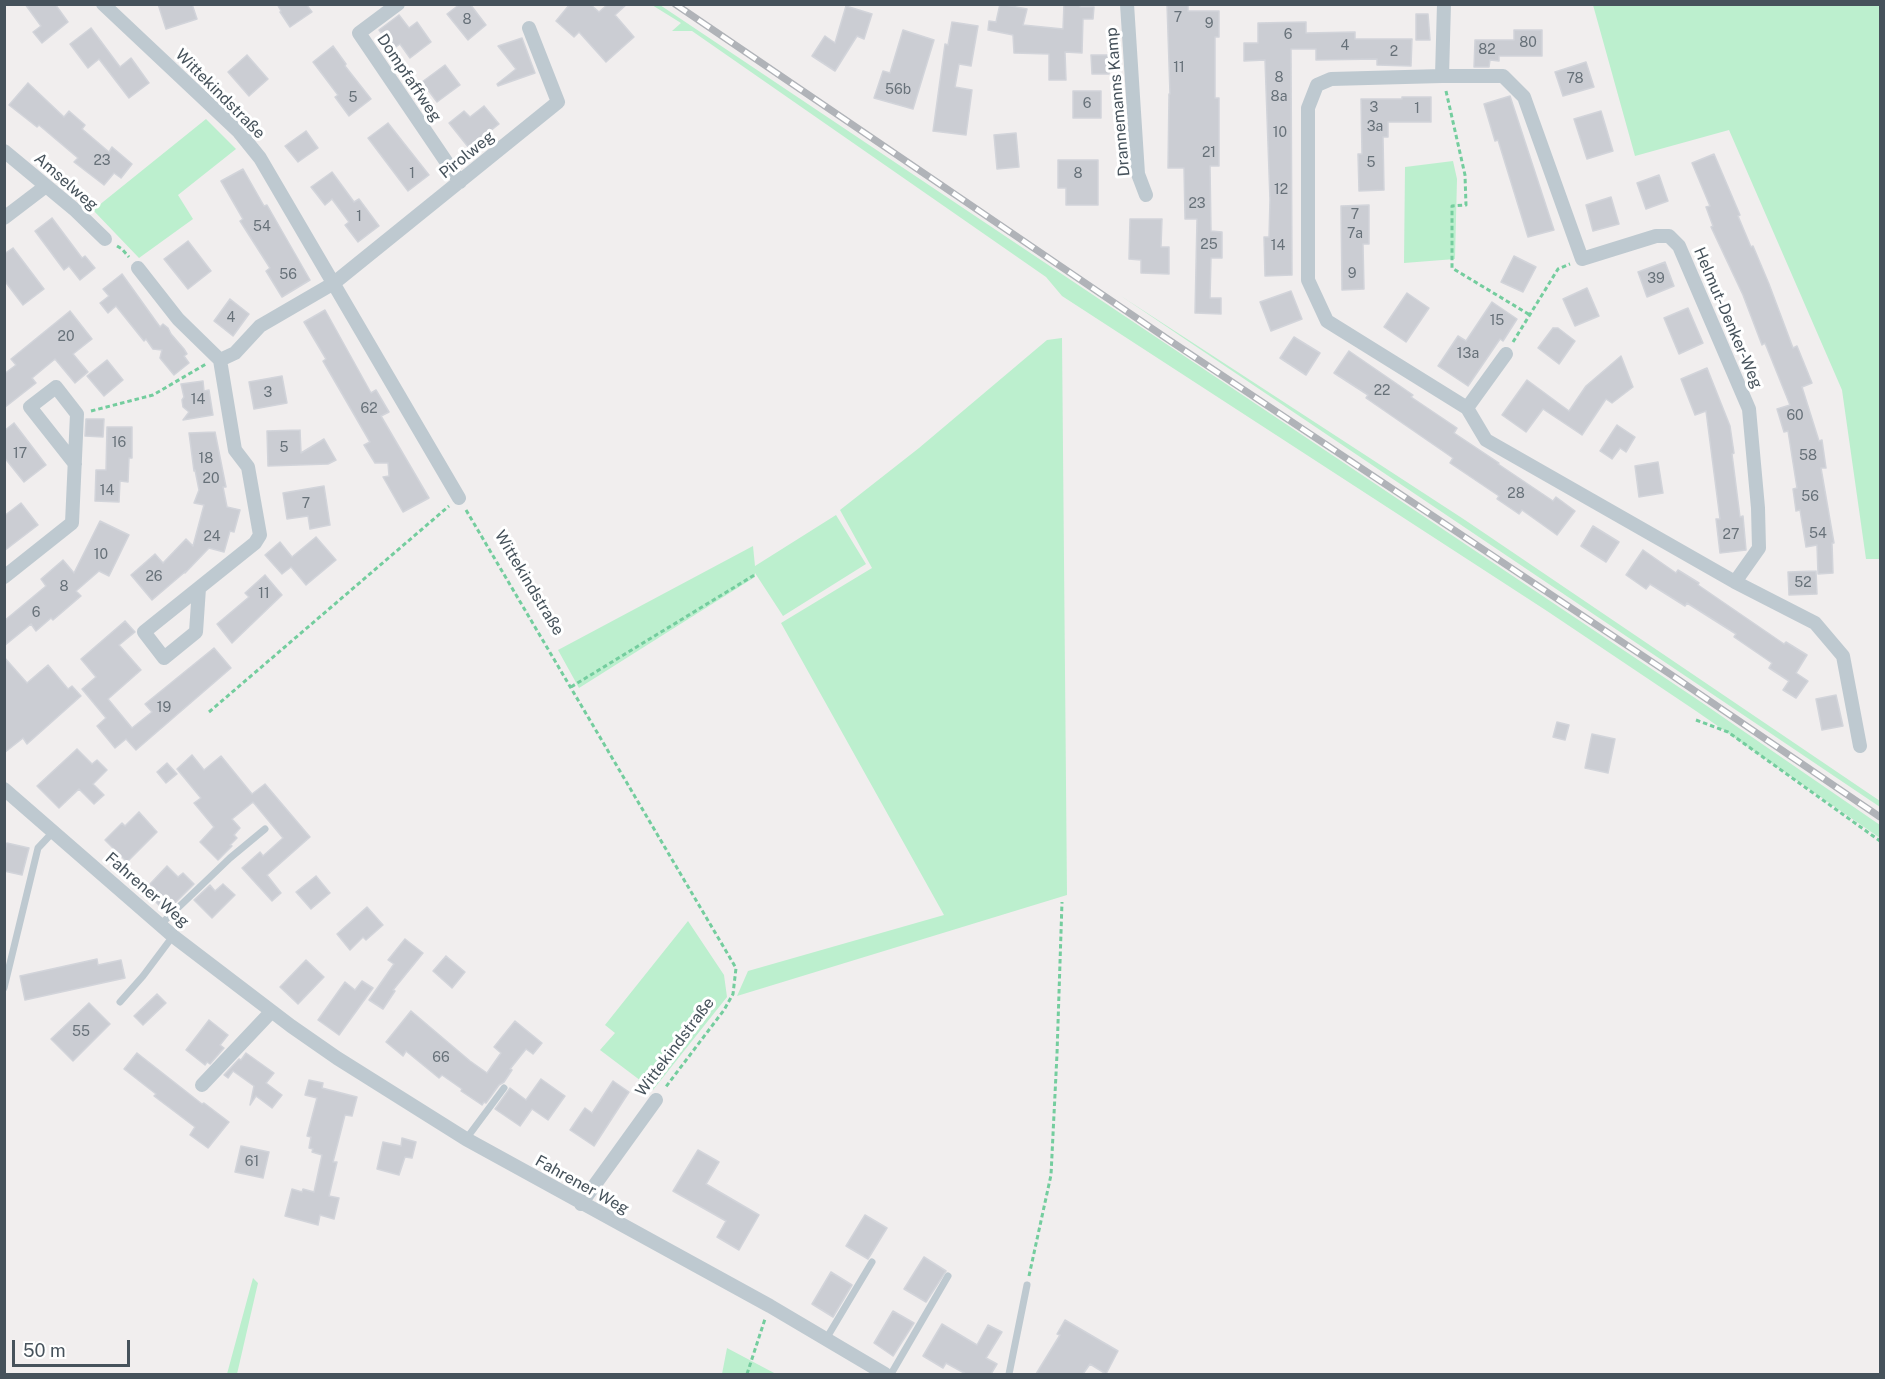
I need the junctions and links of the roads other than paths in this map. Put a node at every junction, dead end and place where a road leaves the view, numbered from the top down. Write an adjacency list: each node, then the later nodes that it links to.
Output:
1 (398, 4): 8 (street, Dompfaffweg)
2 (1127, 4): 10 (street, Drannemanns Kamp)
3 (1444, 4): 6 (street)
4 (104, 5): 14 (street, Wittekindstraße)
5 (529, 28): 8 (street, Pirolweg)
6 (1442, 76): 17 (street); 21 (street, Helmut-Denker-Weg)
7 (4, 151): 9 (street, Amselweg)
8 (459, 182): 14 (street, Pirolweg)
9 (46, 186): 11 (street); 12 (street, Amselweg)
10 (1146, 195)
11 (4, 218)
12 (105, 239)
13 (138, 268): 16 (street)
14 (334, 283): 16 (street, Pirolweg); 19 (street, Wittekindstraße)
15 (1506, 354): 17 (street)
16 (220, 360): 22 (street)
17 (1467, 408): 21 (street)
18 (75, 464): 18 (street); 20 (street)
19 (459, 498)
20 (4, 577)
21 (1735, 582): 23 (street)
22 (199, 588): 22 (street)
23 (1860, 746)
24 (4, 789): 26 (street, Fahrener Weg)
25 (265, 829): 27 (lane)
26 (54, 831): 27 (street, Fahrener Weg); 29 (lane)
27 (160, 925): 28 (street, Fahrener Weg)
28 (172, 936): 30 (lane); 31 (street, Fahrener Weg)
29 (4, 988)
30 (120, 1002)
31 (271, 1012): 32 (street); 35 (street, Fahrener Weg)
32 (202, 1085)
33 (504, 1088): 35 (lane)
34 (656, 1100): 36 (street, Wittekindstraße)
35 (466, 1139): 36 (street, Fahrener Weg)
36 (581, 1204): 40 (street, Fahrener Weg)
37 (872, 1262): 40 (lane)
38 (948, 1276): 42 (lane)
39 (1027, 1285): 43 (lane)
40 (826, 1339): 41 (street, Fahrener Weg)
41 (885, 1374)
42 (891, 1374)
43 (1009, 1374)

